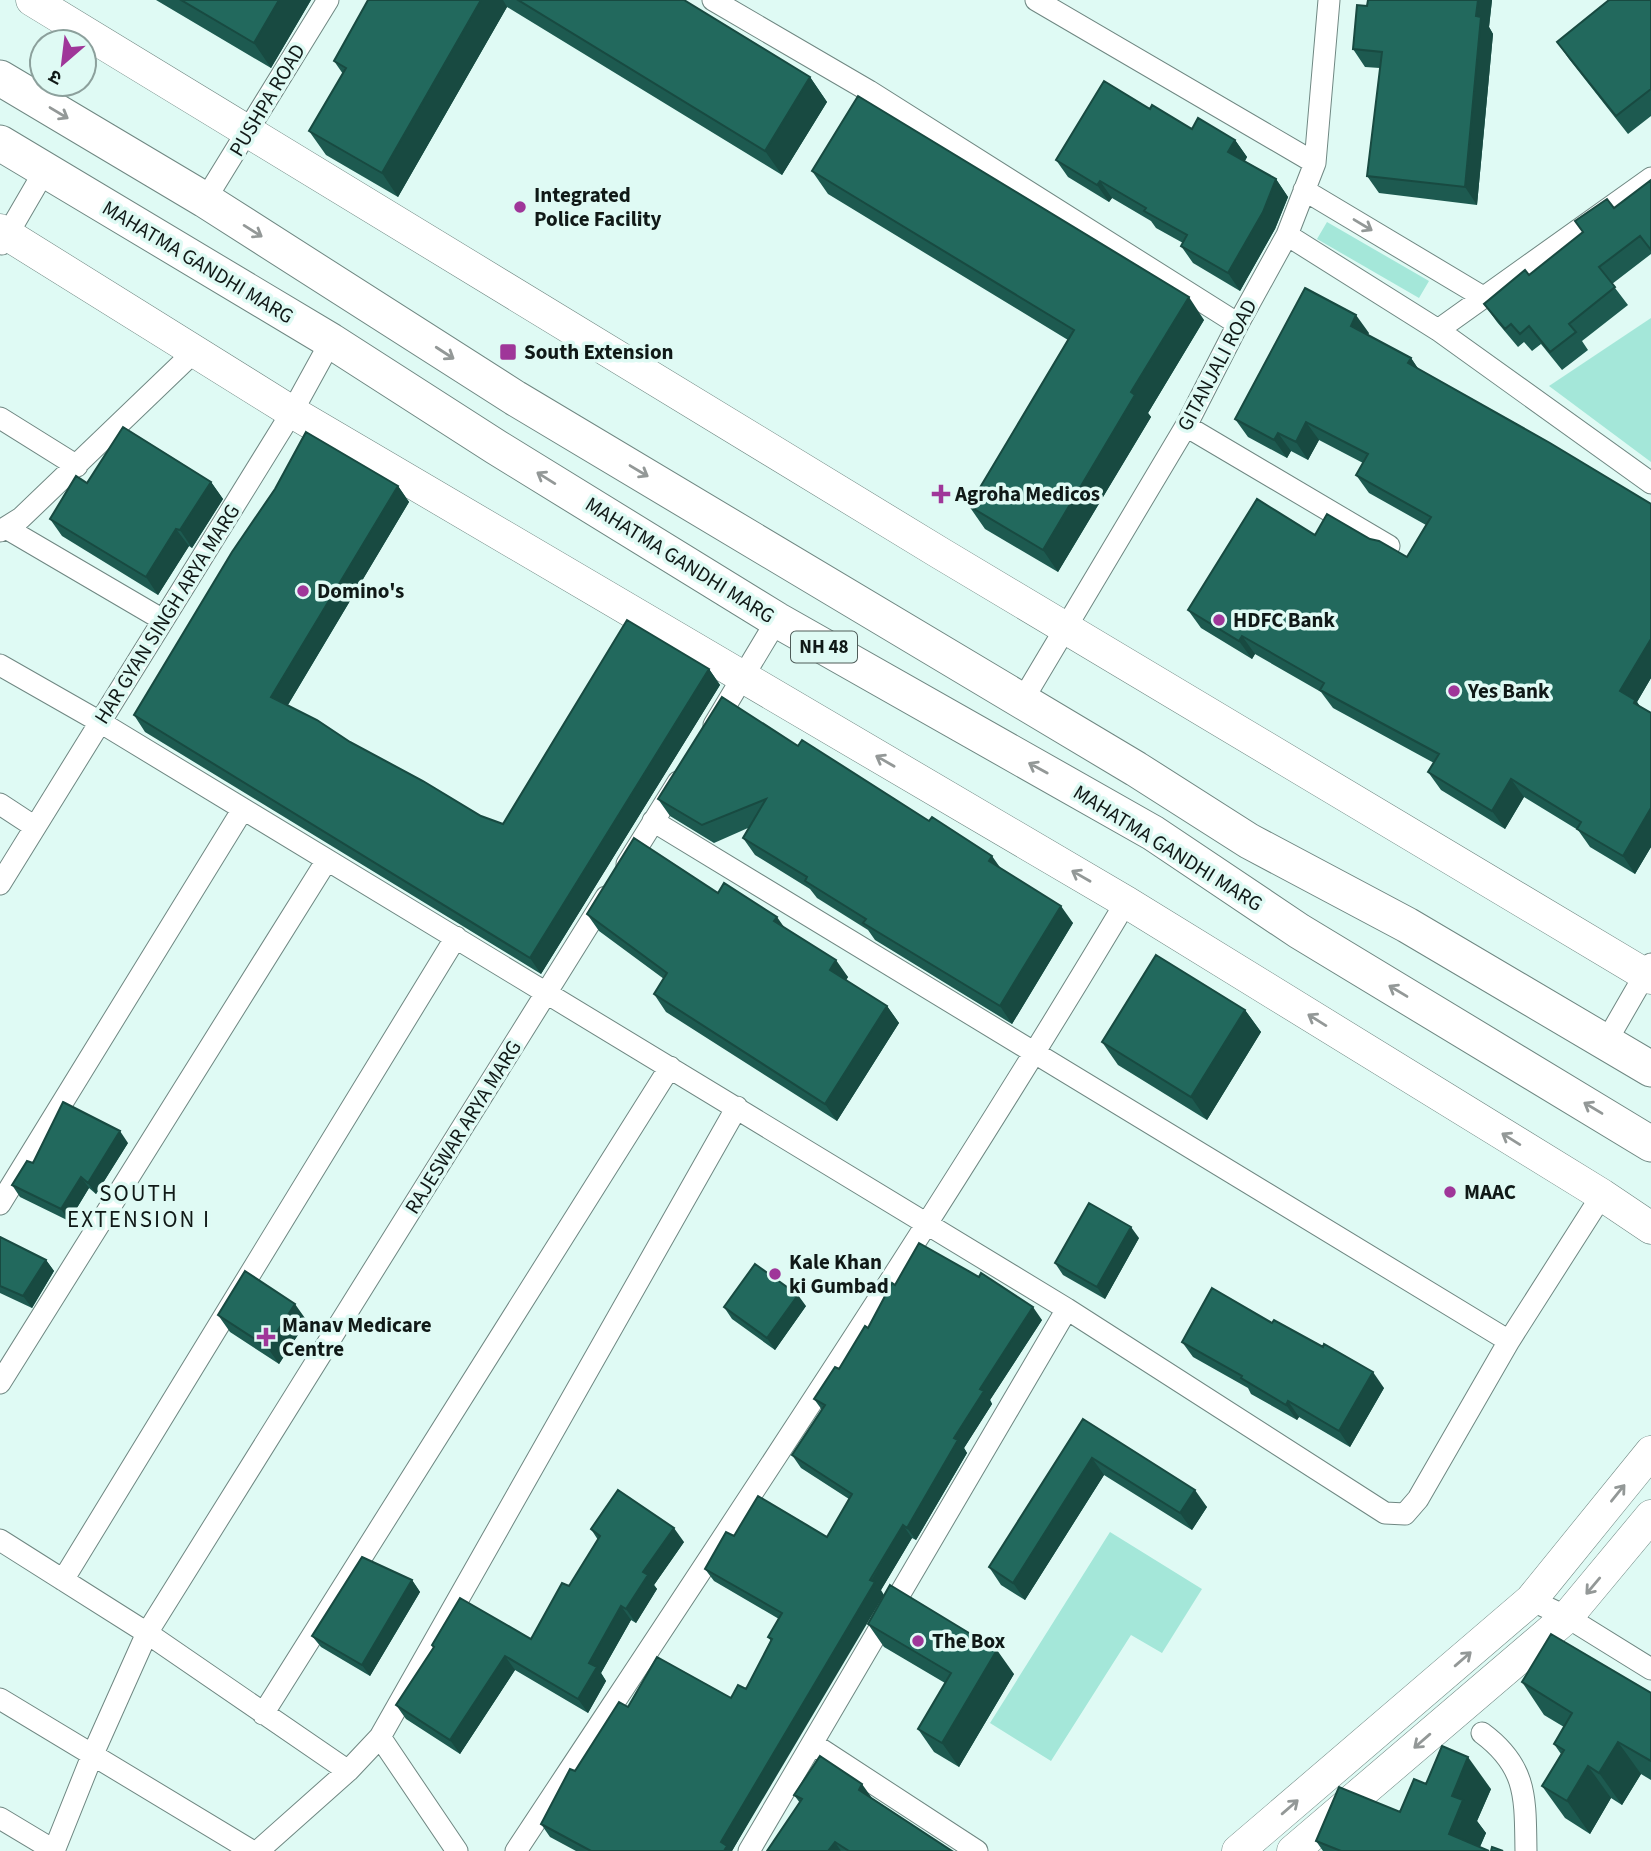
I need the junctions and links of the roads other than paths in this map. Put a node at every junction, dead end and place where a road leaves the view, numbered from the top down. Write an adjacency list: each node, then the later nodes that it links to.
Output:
1 (32, 0): 7 (street)
2 (328, 0): 7 (street, PUSHPA ROAD)
3 (713, 0): 17 (street)
4 (1036, 0): 9 (street)
5 (1328, 0): 9 (street, GITANJALI ROAD)
6 (0, 78): 13 (main road, NH 48, one-way to 13)
7 (248, 134): 13 (street, PUSHPA ROAD); 30 (street)
8 (0, 143): 10 (main road, MAHATMA GANDHI MARG / NH 48)
9 (1315, 163): 12 (street, GITANJALI ROAD)
10 (45, 170): 15 (street); 19 (main road, MAHATMA GANDHI MARG / NH 48)
11 (1651, 178): 16 (street)
12 (1304, 190): 14 (street, GITANJALI ROAD); 16 (street, one-way to 16)
13 (205, 200): 33 (main road, NH 48, one-way to 33)
14 (1287, 235): 17 (street, GITANJALI ROAD); 18 (street)
15 (3, 237): 20 (street)
16 (1483, 297): 18 (street)
17 (1238, 324): 23 (street, GITANJALI ROAD)
18 (1438, 330): 25 (street)
19 (331, 341): 21 (street, HAR GYAN SINGH ARYA MARG); 29 (main road, MAHATMA GANDHI MARG / NH 48, one-way to 19)
20 (195, 351): 21 (street); 24 (street)
21 (292, 412): 28 (street, HAR GYAN SINGH ARYA MARG); 32 (street)
22 (0, 418): 24 (street)
23 (1186, 426): 27 (street); 30 (street, GITANJALI ROAD)
24 (77, 466): 26 (street)
25 (1651, 482)
26 (3, 529): 28 (street)
27 (1389, 546)
28 (163, 620): 34 (street, HAR GYAN SINGH ARYA MARG)
29 (777, 620): 32 (street); 52 (main road, MAHATMA GANDHI MARG / NH 48, one-way to 29)
30 (1064, 628): 33 (street, GITANJALI ROAD); 45 (street)
31 (0, 665): 34 (street)
32 (743, 678): 35 (street); 43 (street, one-way to 32)
33 (1022, 701): 47 (main road, NH 48)
34 (100, 722): 38 (street); 40 (street, HAR GYAN SINGH ARYA MARG)
35 (702, 744)
36 (688, 766): 39 (street, RAJESWAR ARYA MARG)
37 (0, 804): 40 (street)
38 (243, 809): 41 (street); 54 (street)
39 (653, 821): 46 (street, RAJESWAR ARYA MARG); 48 (street)
40 (35, 827): 42 (street, HAR GYAN SINGH ARYA MARG)
41 (327, 860): 44 (street); 59 (street)
42 (0, 884)
43 (1126, 902): 48 (street); 53 (street, one-way to 43)
44 (456, 937): 46 (street); 63 (street)
45 (1649, 972): 47 (street)
46 (547, 992): 49 (street); 66 (street, RAJESWAR ARYA MARG)
47 (1605, 1042): 50 (main road, NH 48)
48 (1036, 1052): 55 (street); 58 (street)
49 (670, 1067): 51 (street); 69 (street)
50 (1651, 1069)
51 (737, 1107): 55 (street); 71 (street)
52 (1651, 1143)
53 (1602, 1195): 56 (street); 58 (street)
54 (0, 1204)
55 (928, 1224): 57 (street); 80 (street)
56 (1651, 1228)
57 (1067, 1309): 58 (street); 72 (street)
58 (1509, 1340)
59 (0, 1383)
60 (1651, 1452): 64 (street, one-way to 60)
61 (1651, 1516): 65 (street, one-way to 65)
62 (0, 1540): 63 (street)
63 (63, 1580): 66 (street)
64 (1531, 1600): 65 (street); 83 (street, one-way to 64)
65 (1567, 1617): 67 (street); 84 (street, one-way to 84)
66 (147, 1633): 69 (street); 73 (street, RAJESWAR ARYA MARG)
67 (1651, 1669)
68 (0, 1699): 73 (street)
69 (263, 1714): 74 (street)
70 (1482, 1733): 85 (street)
71 (380, 1737): 74 (street); 76 (street)
72 (813, 1744): 81 (street); 82 (street)
73 (92, 1756): 77 (street, RAJESWAR ARYA MARG); 78 (street)
74 (348, 1771): 79 (street)
75 (0, 1818): 77 (street)
76 (450, 1848)
77 (54, 1851)
78 (252, 1851)
79 (258, 1851)
80 (516, 1851)
81 (749, 1851)
82 (976, 1851)
83 (1238, 1851)
84 (1293, 1851)
85 (1526, 1851)

